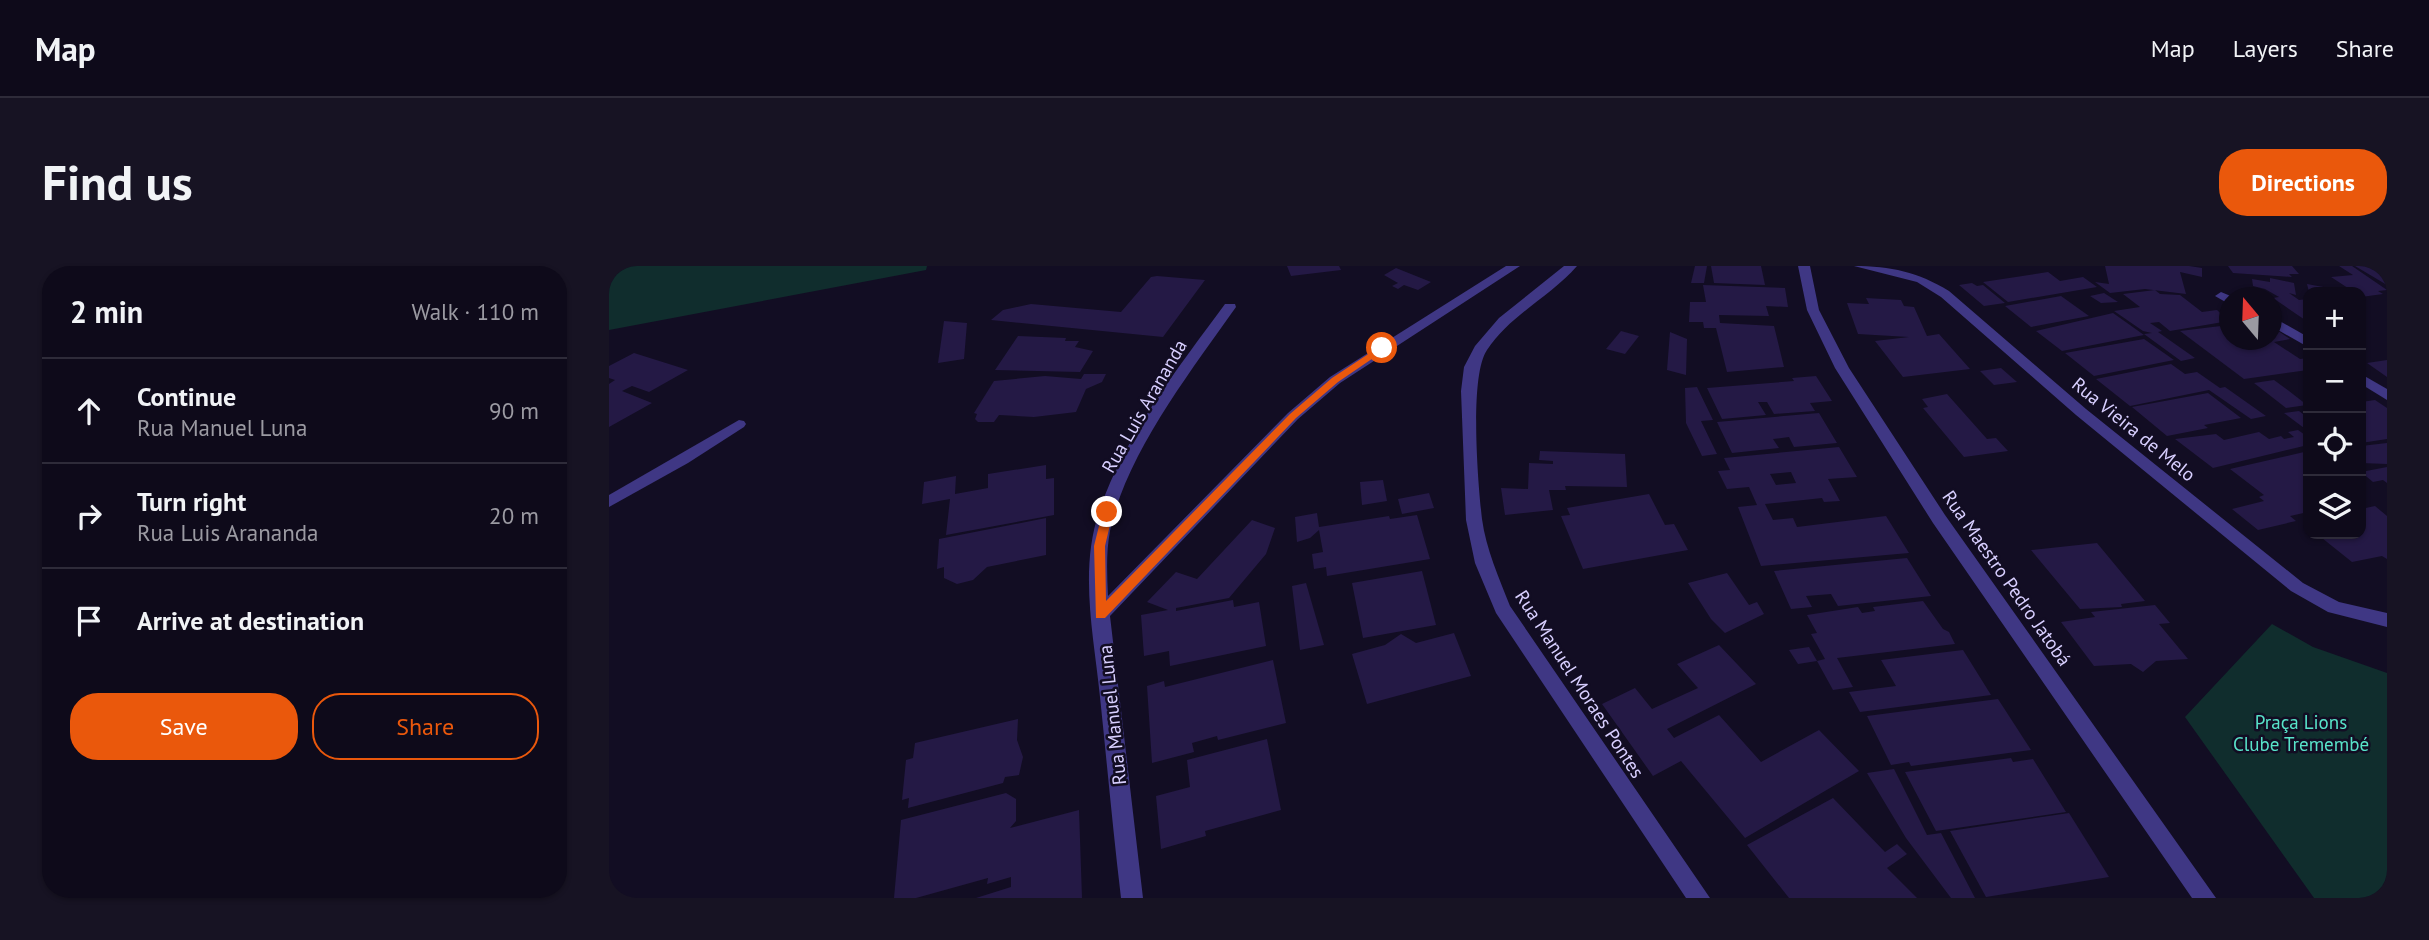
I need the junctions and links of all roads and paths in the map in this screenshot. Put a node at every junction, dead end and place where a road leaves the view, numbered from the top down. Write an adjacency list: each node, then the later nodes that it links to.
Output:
1 (1514, 266): 12 (street)
2 (1571, 266): 15 (street, Rua Manuel Moraes Pontes)
3 (1804, 266): 16 (street, Rua Maestro Pedro Jatobá)
4 (1860, 266): 13 (street, Rua Vieira de Melo)
5 (1230, 307): 12 (street, Rua Luis Arananda)
6 (2282, 327): 7 (street)
7 (2303, 340)
8 (2366, 381): 9 (street)
9 (2387, 396)
10 (739, 424): 11 (street)
11 (609, 502)
12 (1101, 614): 14 (street, Rua Manuel Luna)
13 (2387, 620)
14 (1132, 898)
15 (1699, 898)
16 (2205, 898)

